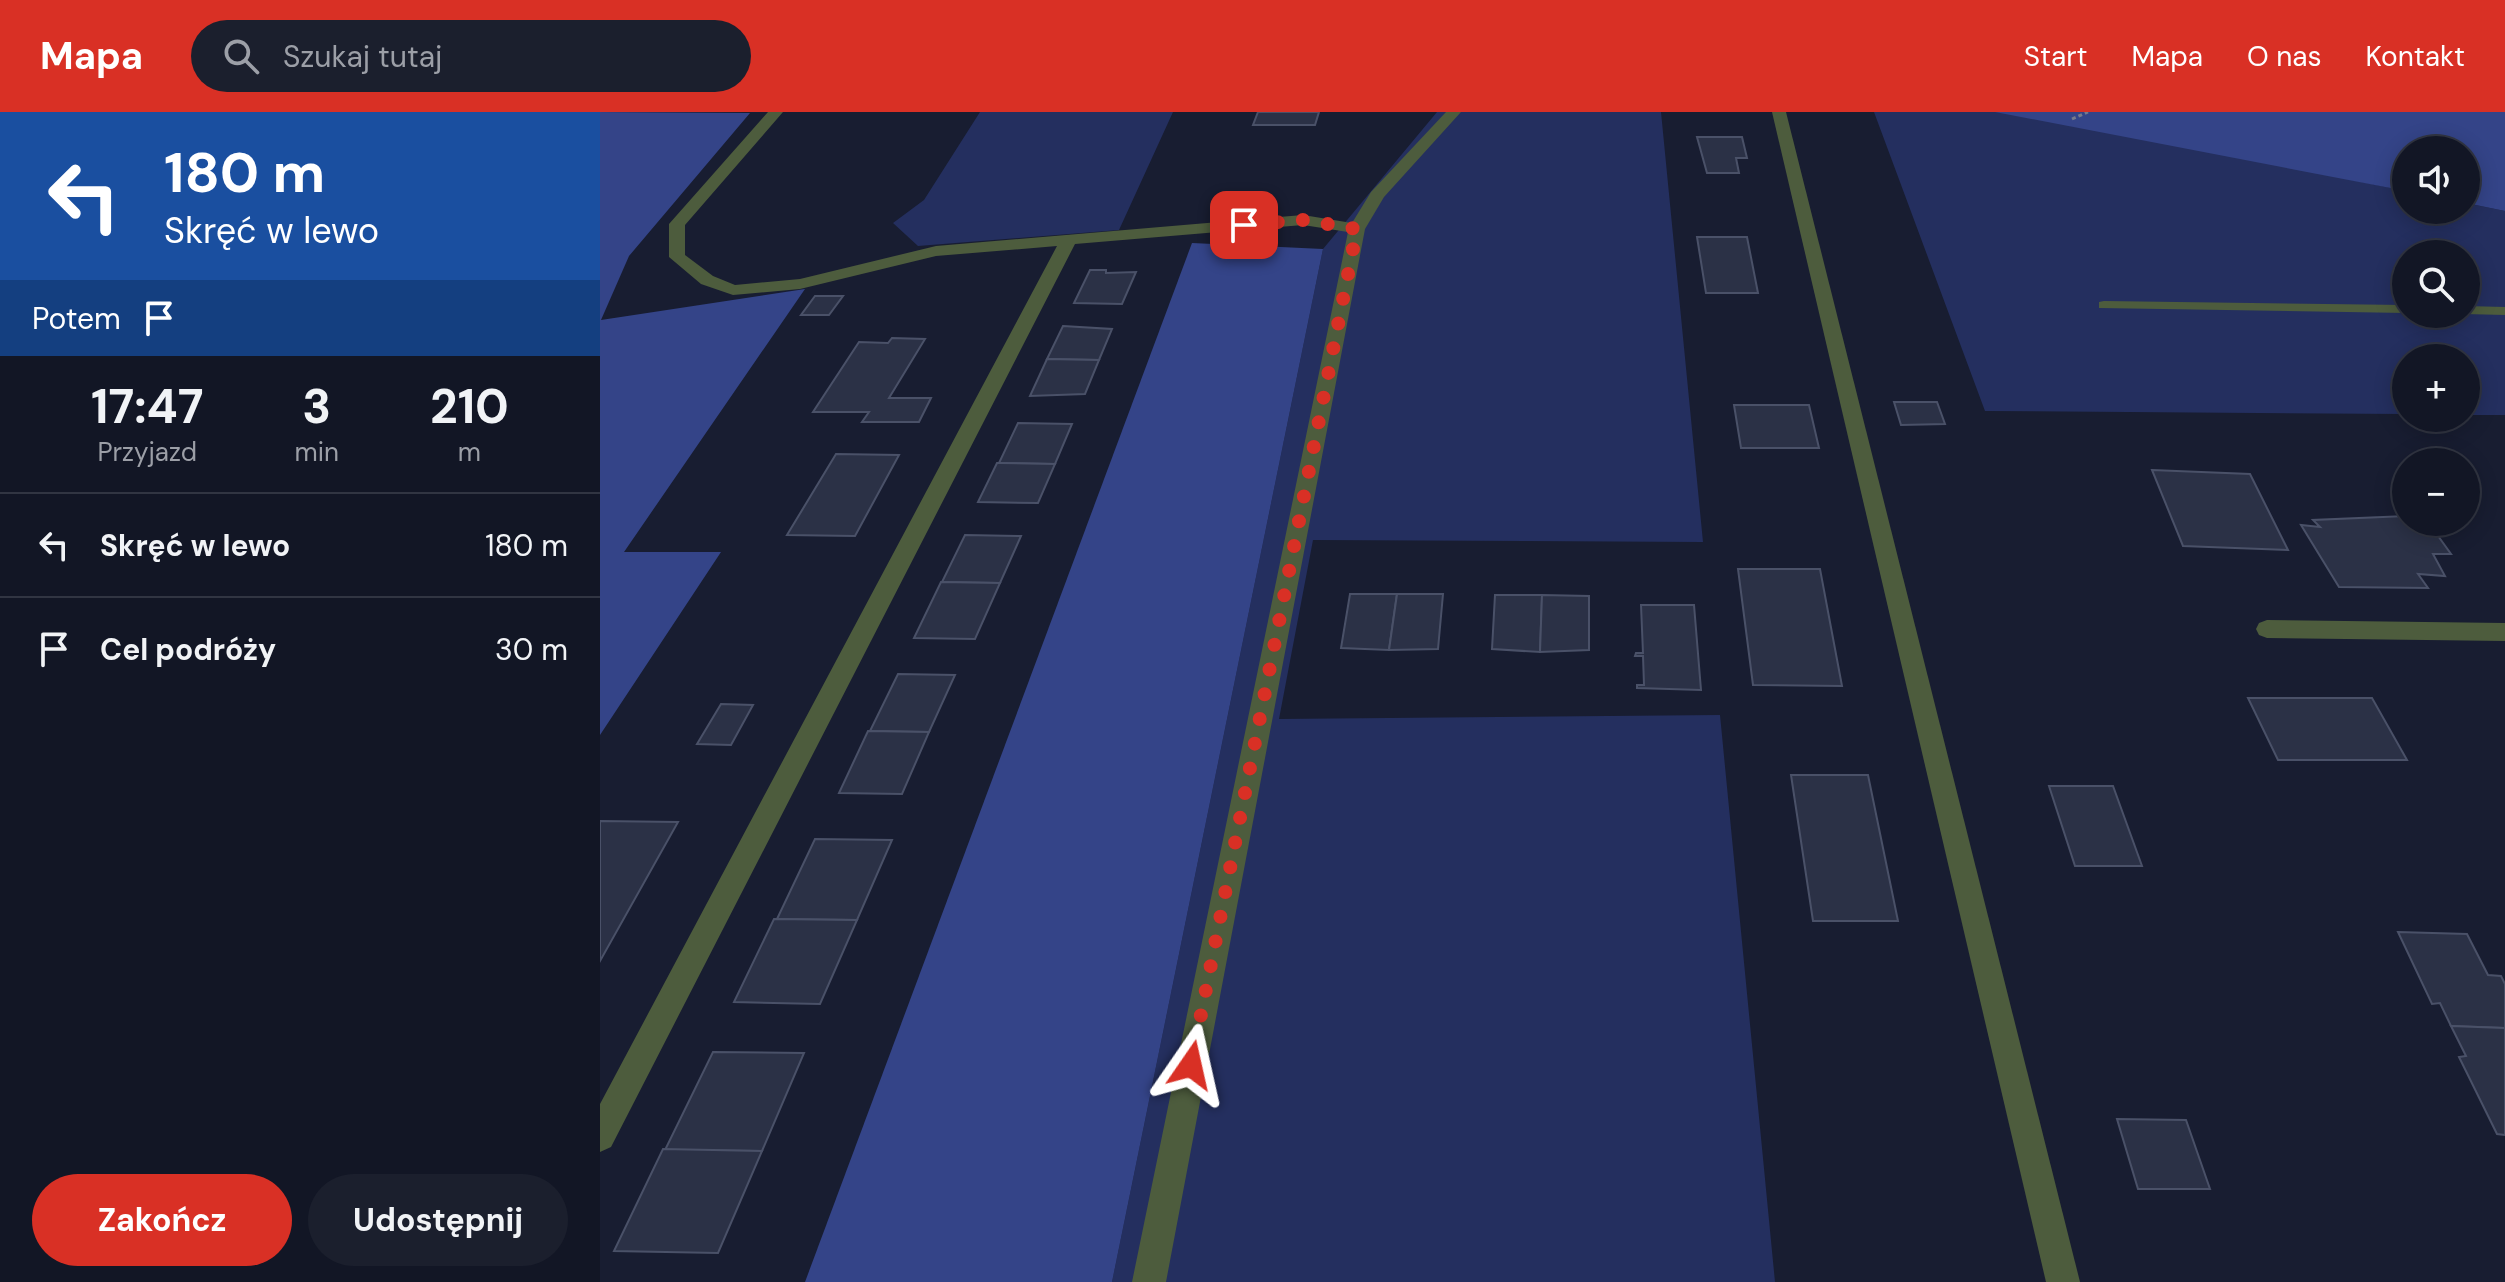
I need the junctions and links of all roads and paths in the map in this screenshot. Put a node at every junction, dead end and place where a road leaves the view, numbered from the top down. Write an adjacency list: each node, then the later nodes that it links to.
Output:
1 (776, 112): 7 (street)
2 (1454, 112): 6 (street)
3 (1779, 112): 16 (street)
4 (2088, 112): 5 (path)
5 (2072, 119)
6 (1357, 229): 7 (street); 15 (street)
7 (1069, 239): 14 (street)
8 (2104, 305): 9 (lane)
9 (2392, 309)
10 (2480, 310): 11 (lane)
11 (2505, 311)
12 (2267, 629): 13 (street)
13 (2505, 632)
14 (600, 1136)
15 (1149, 1282)
16 (2063, 1282)

